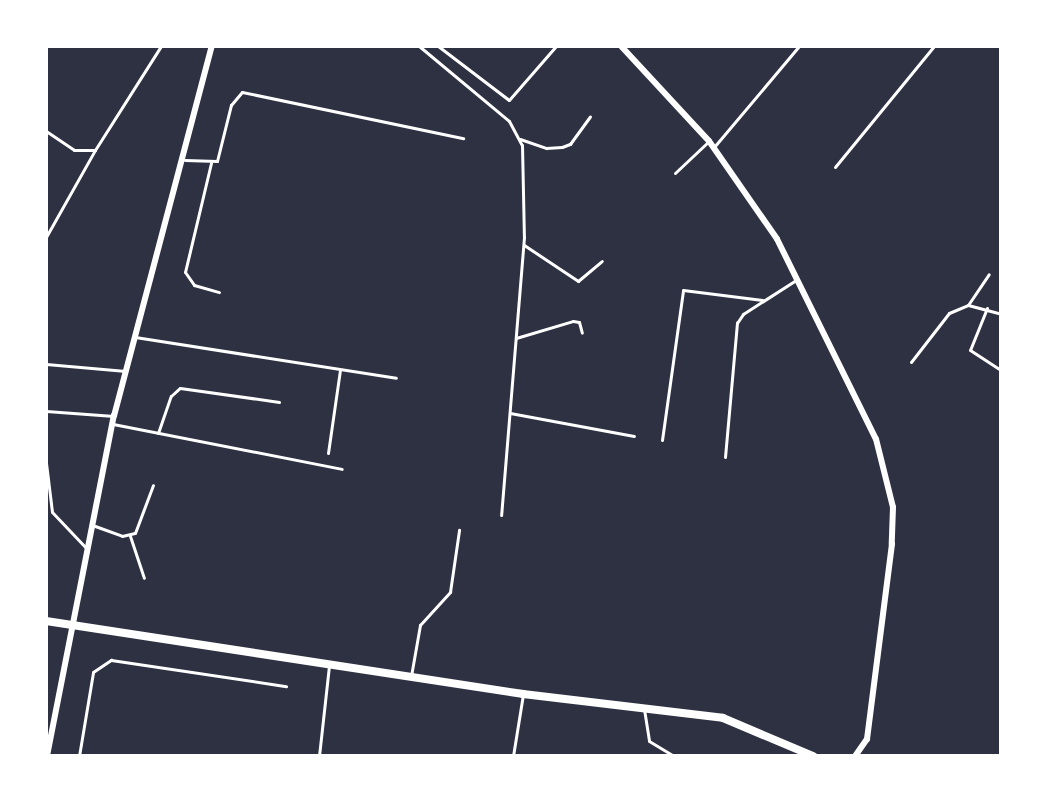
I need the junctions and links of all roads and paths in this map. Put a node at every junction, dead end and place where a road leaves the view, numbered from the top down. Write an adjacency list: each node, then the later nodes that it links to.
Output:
1 (161, 46): 14 (lane)
2 (419, 46): 12 (lane)
3 (438, 46): 4 (lane)
4 (556, 46)
5 (621, 46): 13 (street)
6 (799, 46): 13 (lane)
7 (934, 46): 17 (lane)
8 (209, 47): 15 (street)
9 (590, 116): 12 (lane)
10 (46, 131): 14 (lane)
11 (463, 138): 16 (lane)
12 (520, 139): 20 (lane)
13 (712, 144): 18 (lane); 23 (street)
14 (95, 150): 19 (lane)
15 (181, 159): 16 (lane); 30 (street)
16 (211, 163): 24 (lane)
17 (835, 167)
18 (675, 173)
19 (46, 237)
20 (524, 245): 21 (lane); 31 (lane)
21 (602, 261)
22 (989, 274): 26 (lane)
23 (799, 278): 25 (lane); 73 (street)
24 (219, 292)
25 (762, 300): 44 (lane); 46 (lane)
26 (968, 305): 27 (lane); 32 (lane)
27 (987, 308): 28 (lane); 35 (lane)
28 (1001, 314)
29 (582, 333): 31 (lane)
30 (135, 337): 34 (lane); 36 (street)
31 (516, 338): 40 (lane)
32 (911, 362)
33 (46, 364): 36 (lane)
34 (340, 369): 37 (lane); 45 (lane)
35 (1001, 370)
36 (126, 371): 41 (street)
37 (396, 378)
38 (279, 402): 42 (lane)
39 (46, 411): 41 (lane)
40 (510, 413): 43 (lane); 50 (lane)
41 (113, 420): 42 (lane); 51 (street)
42 (157, 434): 48 (lane)
43 (634, 436)
44 (662, 440)
45 (328, 453)
46 (725, 457)
47 (46, 463): 54 (lane)
48 (342, 469)
49 (153, 485): 53 (lane)
50 (501, 515)
51 (91, 525): 53 (lane); 54 (street)
52 (459, 530): 59 (lane)
53 (130, 536): 55 (lane)
54 (86, 548): 57 (street)
55 (144, 578)
56 (46, 621): 57 (main road)
57 (70, 626): 58 (main road); 63 (street)
58 (329, 666): 59 (main road); 68 (lane)
59 (411, 676): 61 (main road)
60 (286, 686): 67 (lane)
61 (523, 694): 64 (main road); 69 (lane)
62 (46, 706): 63 (lane)
63 (55, 709): 66 (street)
64 (644, 709): 65 (main road); 70 (lane)
65 (789, 743): 71 (lane); 72 (main road)
66 (47, 756)
67 (79, 756)
68 (319, 756)
69 (513, 756)
70 (674, 756)
71 (787, 756)
72 (813, 756)
73 (855, 756)

